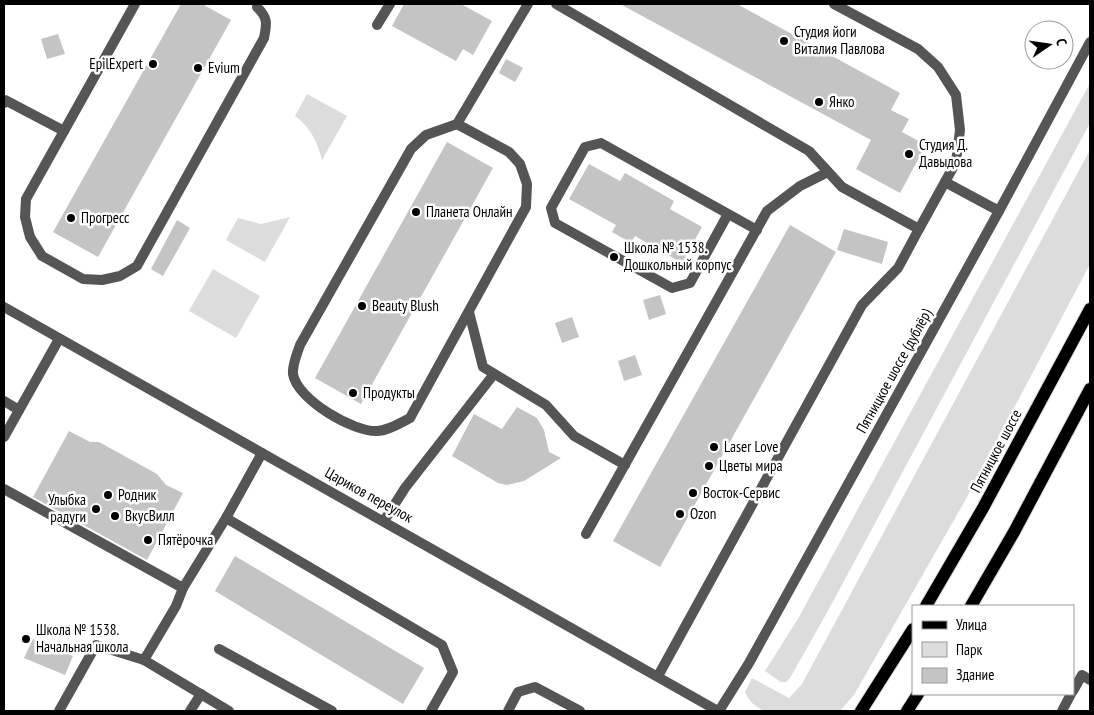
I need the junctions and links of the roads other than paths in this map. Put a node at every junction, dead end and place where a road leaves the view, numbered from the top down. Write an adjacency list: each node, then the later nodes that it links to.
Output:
1 (135, 4): 11 (street)
2 (390, 4): 7 (street)
3 (528, 4): 10 (street)
4 (556, 4): 12 (street)
5 (834, 4): 13 (street)
6 (256, 5): 11 (street)
7 (377, 25)
8 (1090, 42): 14 (street, Пятницкое шоссе (дублёр))
9 (4, 101): 11 (street)
10 (457, 124): 20 (street); 20 (street)
11 (64, 131)
12 (828, 172): 16 (street); 17 (street)
13 (945, 182): 14 (street); 16 (street)
14 (999, 211): 52 (street, Пятницкое шоссе (дублёр))
15 (728, 214): 15 (street); 17 (street)
16 (919, 229): 39 (street)
17 (757, 230): 28 (street)
18 (4, 307): 21 (street, Цариков переулок)
19 (1090, 309): 34 (main road, Пятницкое шоссе)
20 (469, 312): 22 (street)
21 (59, 339): 25 (street); 27 (street, Цариков переулок)
22 (494, 374): 28 (street); 31 (street)
23 (1090, 388): 35 (main road)
24 (4, 401): 25 (street)
25 (19, 410): 26 (street)
26 (4, 437)
27 (262, 453): 30 (street); 31 (street, Цариков переулок)
28 (625, 466): 32 (street)
29 (4, 489): 33 (street)
30 (226, 518): 33 (street); 49 (street)
31 (384, 521): 39 (street, Цариков переулок)
32 (586, 534)
33 (183, 588): 38 (street)
34 (927, 605)
35 (972, 605)
36 (912, 631): 53 (main road)
37 (219, 649): 48 (street)
38 (144, 660): 42 (street); 45 (street)
39 (658, 676): 52 (street, Цариков переулок)
40 (1090, 680): 41 (street)
41 (1074, 689)
42 (201, 694): 46 (street); 47 (street)
43 (917, 695): 54 (main road)
44 (1070, 695): 55 (street)
45 (59, 711)
46 (190, 711)
47 (229, 711)
48 (332, 711)
49 (431, 711)
50 (508, 711): 51 (street)
51 (580, 711)
52 (719, 711)
53 (861, 711)
54 (907, 711)
55 (1062, 711)

